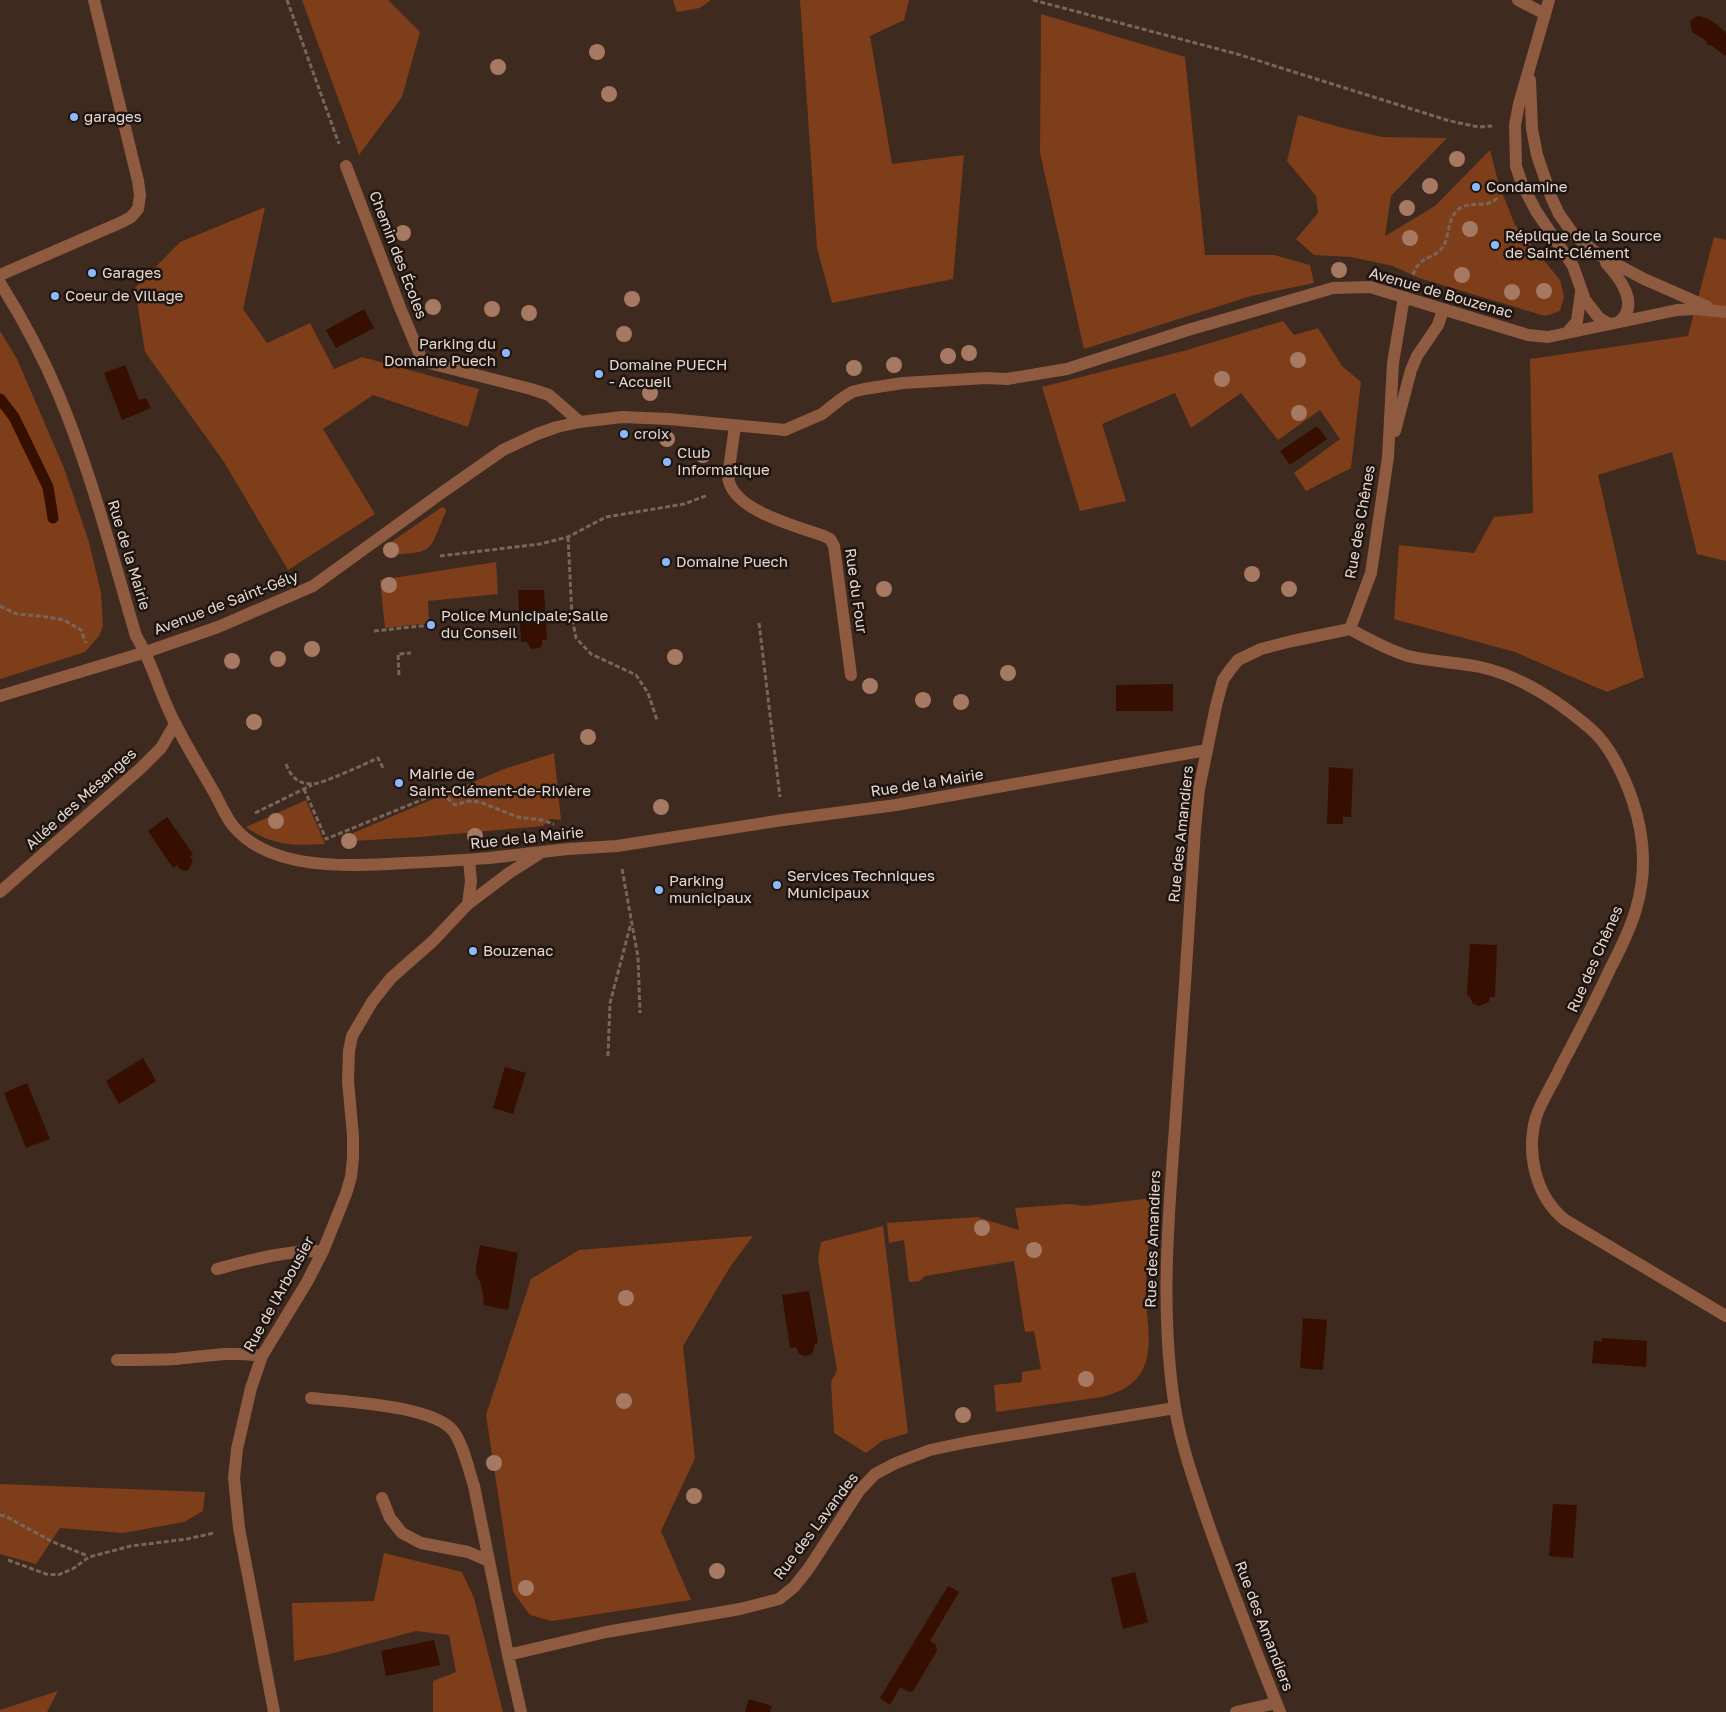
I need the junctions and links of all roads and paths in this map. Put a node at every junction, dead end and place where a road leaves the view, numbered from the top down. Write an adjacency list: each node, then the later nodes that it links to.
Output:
1 (94, 0): 12 (street)
2 (286, 0): 9 (path)
3 (1033, 0): 8 (path)
4 (1518, 0): 6 (street)
5 (1548, 0): 6 (street)
6 (1544, 14): 7 (street)
7 (1531, 63): 8 (street); 11 (street)
8 (1515, 125): 10 (street)
9 (346, 166): 20 (street, Chemin des Écoles)
10 (1522, 184): 14 (street); 15 (path)
11 (1599, 255): 17 (street); 18 (street)
12 (0, 275)
13 (0, 283): 31 (street, Rue de la Mairie)
14 (1579, 285): 18 (street); 19 (street)
15 (1404, 297): 16 (street, Avenue de Bouzenac); 21 (street, Avenue de Bouzenac); 22 (street, Rue des Chênes)
16 (1442, 310): 19 (street, Avenue de Bouzenac); 22 (street)
17 (1720, 311): 18 (street, Avenue de Bouzenac)
18 (1614, 323): 19 (street, Avenue de Bouzenac)
19 (1567, 333)
20 (580, 422): 21 (street); 31 (street, Avenue de Saint-Gély)
21 (735, 426): 23 (street)
22 (1388, 457): 29 (street, Rue des Chênes)
23 (728, 476): 24 (path); 34 (street, Rue du Four)
24 (568, 538): 25 (path); 37 (path)
25 (440, 556)
26 (0, 606): 33 (path)
27 (759, 623): 44 (path)
28 (430, 625): 30 (path)
29 (1350, 629): 39 (street); 57 (street, Rue des Chênes)
30 (374, 631)
31 (146, 652): 33 (street, Avenue de Saint-Gély); 38 (street, Rue de la Mairie)
32 (411, 653): 35 (path)
33 (94, 667): 36 (street, Avenue de Saint-Gély)
34 (851, 675)
35 (399, 676)
36 (0, 696)
37 (657, 720)
38 (175, 724): 45 (street, Rue de la Mairie); 50 (street, Allée des Mésanges)
39 (1207, 750): 44 (street, Rue de la Mairie); 61 (street, Rue des Amandiers)
40 (286, 764): 42 (path)
41 (383, 768): 42 (path)
42 (314, 785): 43 (path)
43 (304, 789): 45 (path); 47 (path)
44 (783, 820): 46 (street, Rue de la Mairie)
45 (232, 824): 49 (street, Rue de la Mairie)
46 (617, 846): 47 (street, Rue de la Mairie); 52 (path)
47 (568, 849): 48 (street, Rue de la Mairie)
48 (544, 852): 49 (street, Rue de la Mairie); 51 (street, Rue de l'Arbousier)
49 (469, 860): 51 (street)
50 (0, 892)
51 (468, 904): 55 (street, Rue de l'Arbousier)
52 (632, 923): 53 (path); 54 (path)
53 (640, 1013)
54 (608, 1056)
55 (323, 1251): 56 (street); 58 (street, Rue de l'Arbousier)
56 (217, 1268)
57 (1726, 1316)
58 (262, 1356): 59 (street); 64 (street, Rue de l'Arbousier)
59 (117, 1360)
60 (311, 1398): 67 (street)
61 (1174, 1408): 68 (street, Rue des Lavandes); 69 (street, Rue des Amandiers)
62 (382, 1498): 67 (street)
63 (0, 1515): 65 (path)
64 (239, 1528): 65 (path); 70 (street, Rue de l'Arbousier)
65 (89, 1557): 66 (path)
66 (8, 1560)
67 (489, 1561): 68 (street)
68 (508, 1655): 71 (street)
69 (1278, 1707): 72 (street)
70 (274, 1712)
71 (521, 1712)
72 (1236, 1712)

